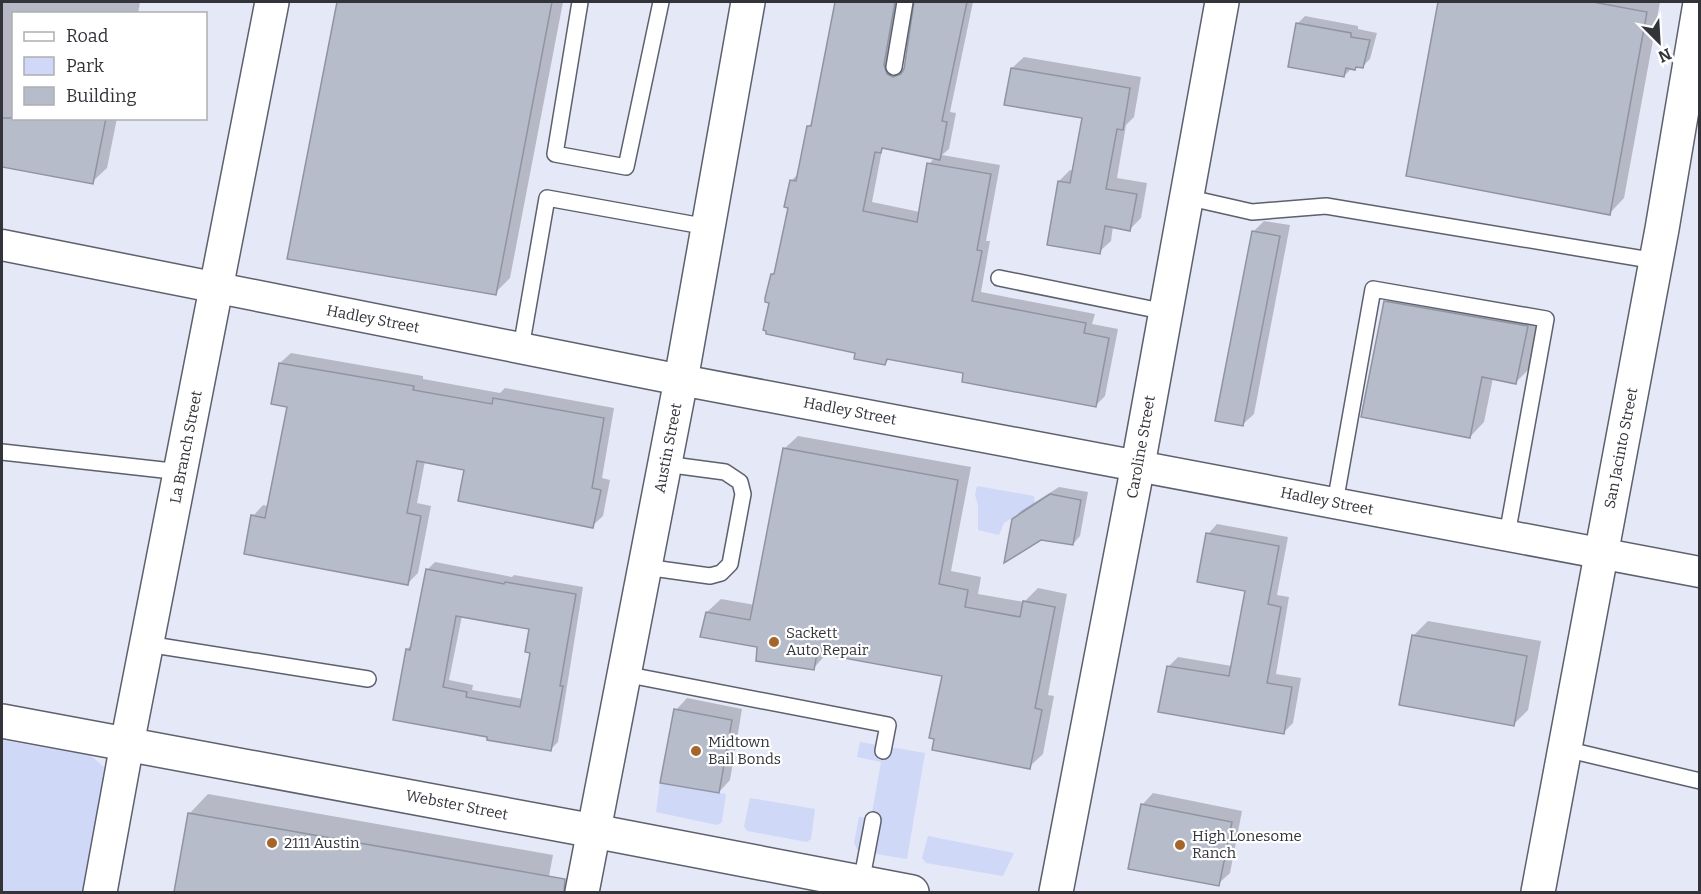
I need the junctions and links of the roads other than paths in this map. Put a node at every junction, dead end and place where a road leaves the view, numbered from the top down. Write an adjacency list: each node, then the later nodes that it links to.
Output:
1 (272, 2): 15 (street, La Branch Street)
2 (580, 2): 3 (lane)
3 (661, 2)
4 (748, 2): 11 (street, Austin Street)
5 (905, 2): 8 (lane)
6 (1222, 2): 10 (street, Caroline Street)
7 (1700, 3): 9 (street, San Jacinto Street)
8 (894, 67)
9 (1689, 132): 13 (street, San Jacinto Street)
10 (1186, 197): 13 (lane); 16 (street, Caroline Street)
11 (708, 226): 17 (lane); 18 (street, Austin Street)
12 (2, 245): 15 (street, Hadley Street)
13 (1656, 261): 25 (street, San Jacinto Street)
14 (999, 278): 16 (lane)
15 (217, 288): 17 (street, Hadley Street); 22 (street, La Branch Street)
16 (1166, 312): 21 (street, Caroline Street)
17 (521, 348): 18 (street, Hadley Street)
18 (681, 380): 20 (street, Austin Street); 21 (street, Hadley Street)
19 (2, 452): 22 (lane)
20 (665, 464): 26 (street, Austin Street); 26 (lane)
21 (1138, 465): 23 (street, Hadley Street); 42 (street, Caroline Street)
22 (181, 472): 28 (street, La Branch Street)
23 (1335, 503): 24 (street, Hadley Street); 24 (lane)
24 (1507, 536): 25 (street, Hadley Street)
25 (1601, 554): 27 (street, Hadley Street); 33 (street, San Jacinto Street)
26 (645, 567): 29 (street, Austin Street)
27 (1700, 572)
28 (147, 644): 30 (lane); 32 (street, La Branch Street)
29 (624, 674): 34 (lane); 37 (street, Austin Street)
30 (368, 679)
31 (2, 721): 32 (street, Webster Street)
32 (127, 744): 37 (street, Webster Street); 39 (street, La Branch Street)
33 (1564, 749): 35 (lane); 43 (street, San Jacinto Street)
34 (884, 751)
35 (1700, 781)
36 (873, 820): 38 (lane)
37 (594, 831): 38 (street, Webster Street); 40 (street, Austin Street)
38 (861, 883): 41 (street, Webster Street)
39 (100, 892)
40 (582, 892)
41 (912, 892)
42 (1056, 892)
43 (1538, 892)

